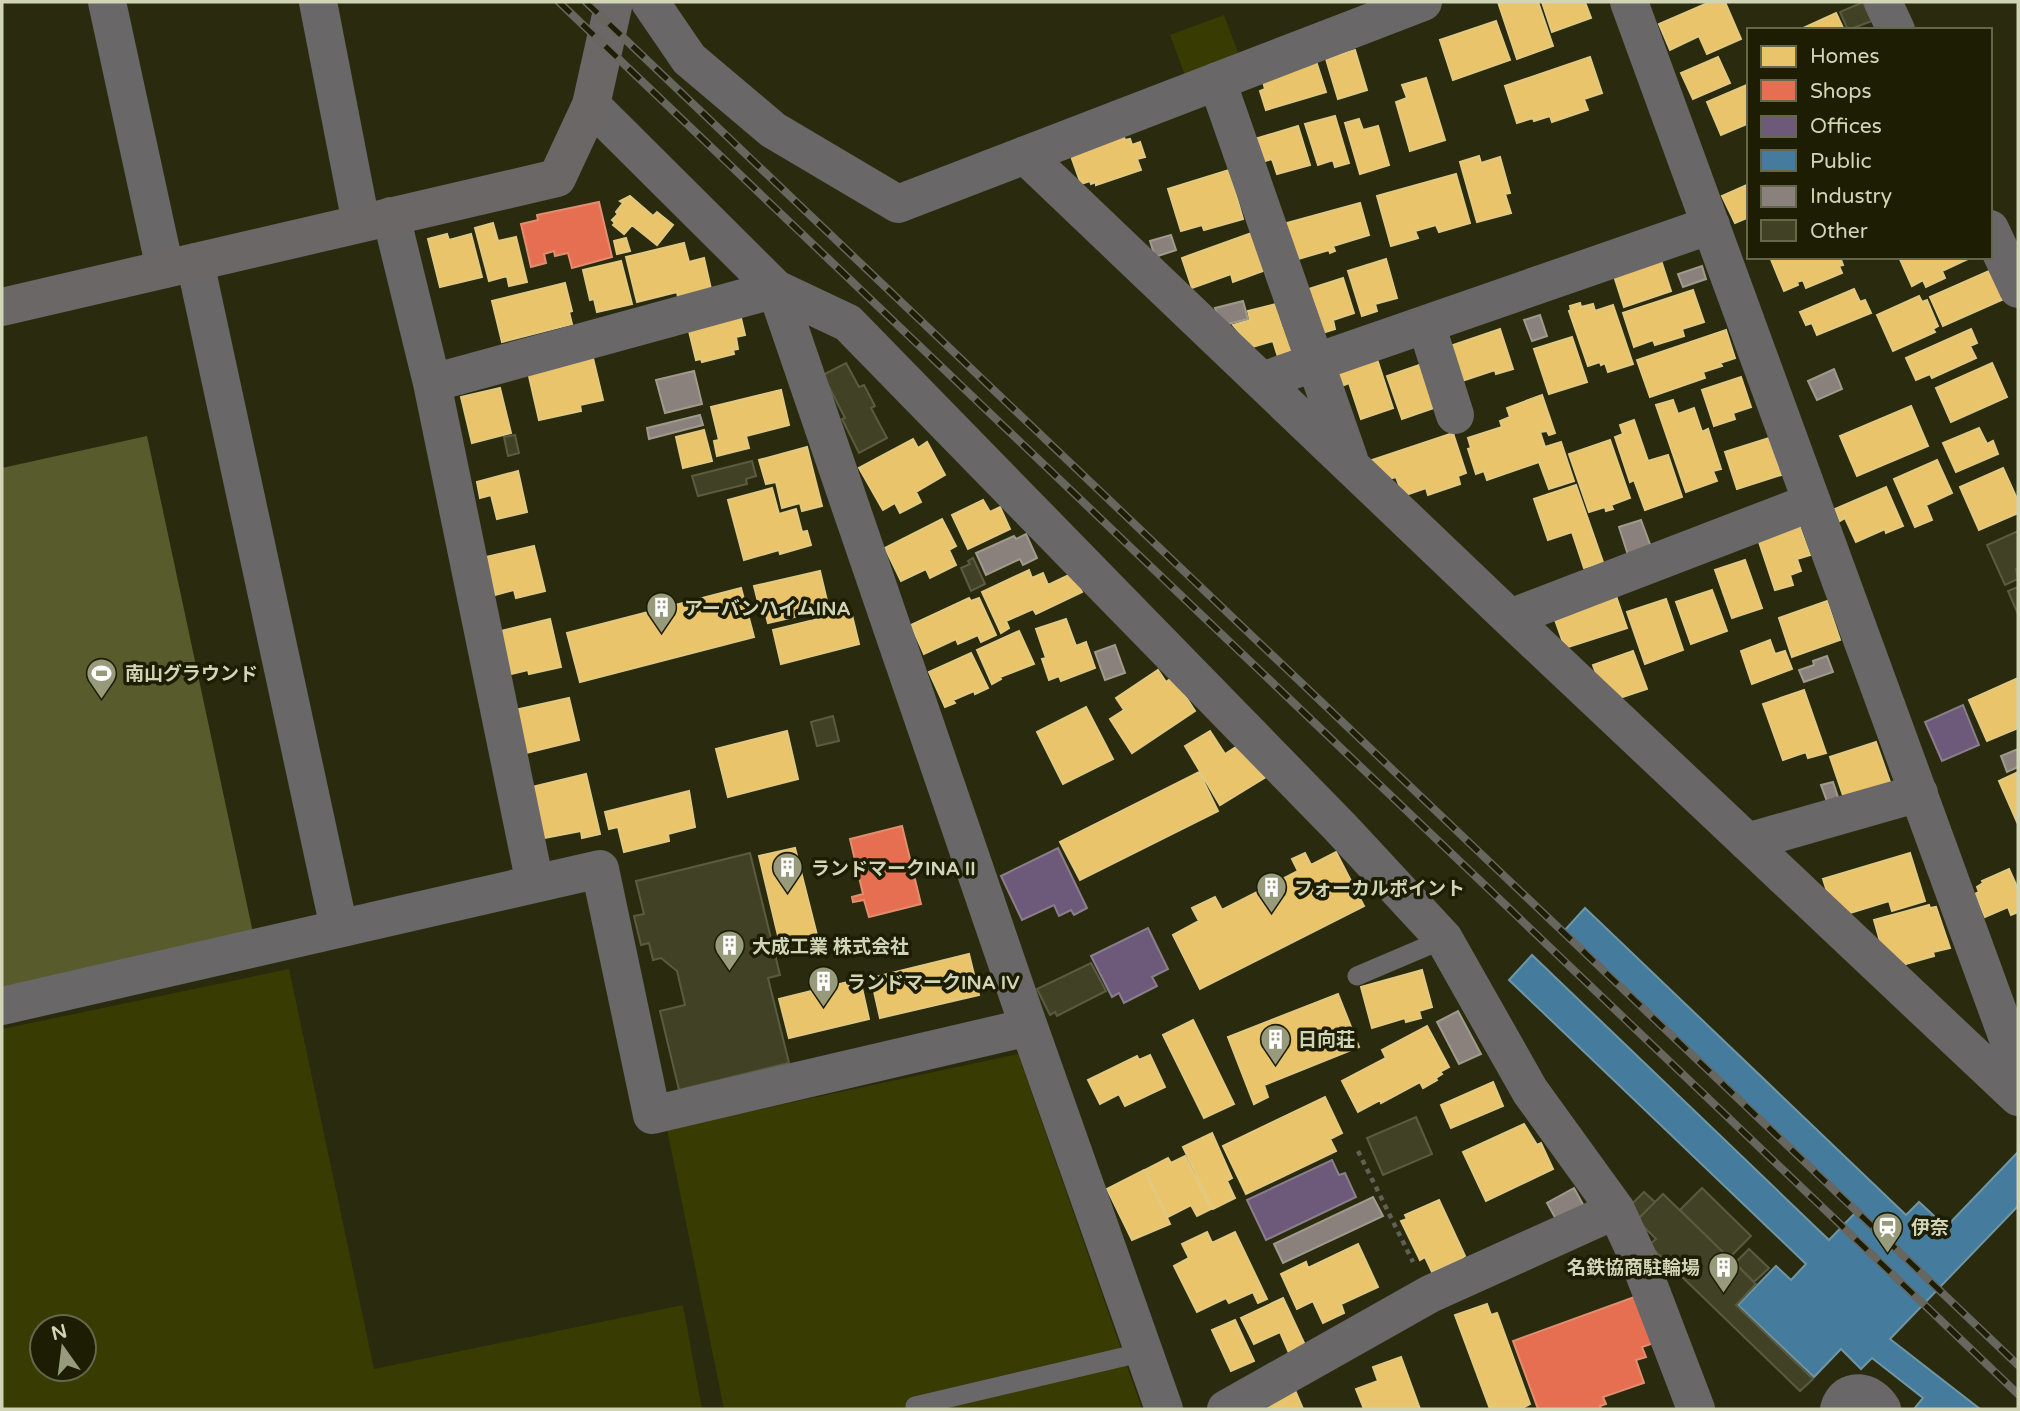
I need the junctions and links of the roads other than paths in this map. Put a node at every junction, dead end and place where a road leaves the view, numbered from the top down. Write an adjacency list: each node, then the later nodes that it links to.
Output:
1 (107, 2): 15 (street)
2 (318, 2): 12 (street)
3 (614, 2): 10 (street)
4 (650, 2): 11 (street)
5 (1423, 2): 9 (street)
6 (1629, 2): 13 (street)
7 (1883, 2): 8 (street)
8 (1895, 28)
9 (1217, 81): 11 (street); 20 (street)
10 (591, 105): 12 (street); 16 (street)
11 (1025, 155): 21 (street)
12 (376, 220): 15 (street); 22 (street)
13 (1711, 225): 19 (street); 25 (street)
14 (1992, 233): 17 (street)
15 (180, 266): 18 (street); 30 (street)
16 (776, 289): 22 (street); 31 (street); 34 (street)
17 (2018, 289)
18 (2, 307)
19 (1426, 324): 20 (street); 23 (street)
20 (1316, 362): 21 (street); 24 (street)
21 (1262, 381): 24 (street)
22 (432, 383): 29 (street)
23 (1455, 415)
24 (1352, 467): 26 (street)
25 (1812, 502): 26 (street); 27 (street)
26 (1510, 618): 28 (street)
27 (1919, 793): 28 (street); 35 (street)
28 (1747, 842): 36 (street)
29 (535, 884): 30 (street); 34 (street)
30 (338, 928): 33 (street)
31 (1444, 939): 32 (lane); 37 (street)
32 (1357, 976)
33 (2, 1006)
34 (1029, 1027): 38 (street)
35 (2018, 1066)
36 (2018, 1097)
37 (1616, 1210): 41 (street); 42 (street)
38 (1144, 1352): 39 (lane); 40 (street)
39 (915, 1406)
40 (1164, 1409)
41 (1226, 1409)
42 (1696, 1409)
43 (1839, 1409): 44 (street)
44 (1882, 1409)

